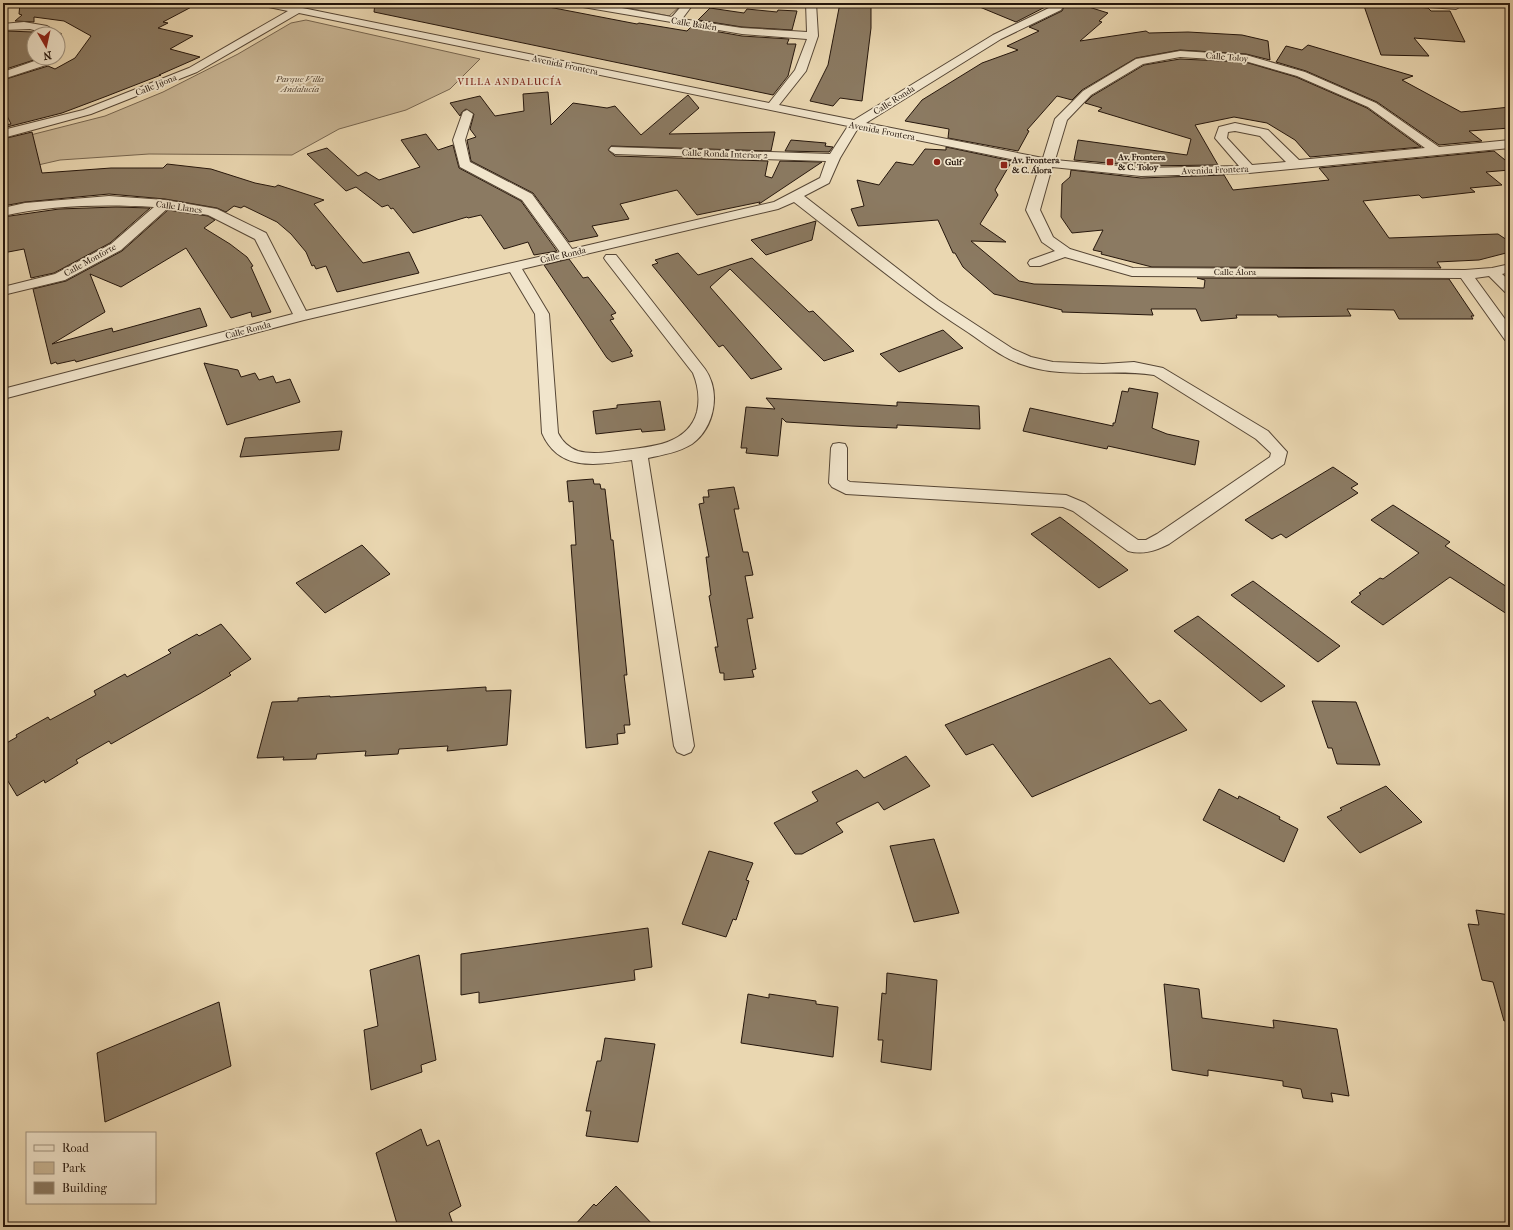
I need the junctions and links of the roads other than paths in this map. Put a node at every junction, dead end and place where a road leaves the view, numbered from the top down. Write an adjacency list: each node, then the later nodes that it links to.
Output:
1 (263, 3): 8 (street, Avenida Frontera)
2 (577, 3): 9 (street, Calle Bailén)
3 (689, 3): 9 (street)
4 (812, 3): 12 (street)
5 (1060, 3): 17 (street, Calle Ronda)
6 (1416, 3): 7 (street)
7 (1456, 6)
8 (298, 10): 15 (street, Avenida Frontera); 18 (street, Calle Jijona)
9 (675, 22): 12 (street, Calle Bailén)
10 (31, 26): 11 (street)
11 (3, 27)
12 (814, 36): 15 (street)
13 (33, 66): 14 (street)
14 (3, 76)
15 (771, 108): 17 (street, Avenida Frontera)
16 (467, 114): 30 (street)
17 (854, 125): 22 (street, Calle Ronda); 23 (street, Avenida Frontera)
18 (3, 134)
19 (1510, 144): 21 (street, Avenida Frontera)
20 (615, 150): 22 (street, Calle Ronda Interior 2)
21 (1436, 151): 23 (street, Calle Toloy); 24 (street, Avenida Frontera)
22 (834, 158): 26 (street, Calle Ronda)
23 (1047, 163): 25 (street, Avenida Frontera); 29 (street, Calle Álora)
24 (1297, 165): 25 (street, Avenida Frontera); 25 (street)
25 (1249, 169)
26 (795, 196): 30 (street, Calle Ronda); 42 (street)
27 (165, 204): 28 (street, Calle Llanes); 38 (street, Calle Monforte); 39 (street, Calle Llanes)
28 (3, 212)
29 (1065, 252): 32 (street); 36 (street, Calle Álora)
30 (569, 254): 33 (street, Calle Ronda)
31 (612, 258): 43 (street)
32 (1035, 263)
33 (514, 267): 39 (street, Calle Ronda); 43 (street)
34 (1510, 268): 35 (street, Calle Álora)
35 (1492, 272): 36 (street, Calle Álora); 37 (street)
36 (1465, 274): 40 (street)
37 (1510, 289)
38 (3, 291)
39 (301, 316): 41 (street, Calle Ronda)
40 (1510, 337)
41 (3, 394)
42 (839, 448)
43 (639, 454): 44 (street)
44 (684, 746)

